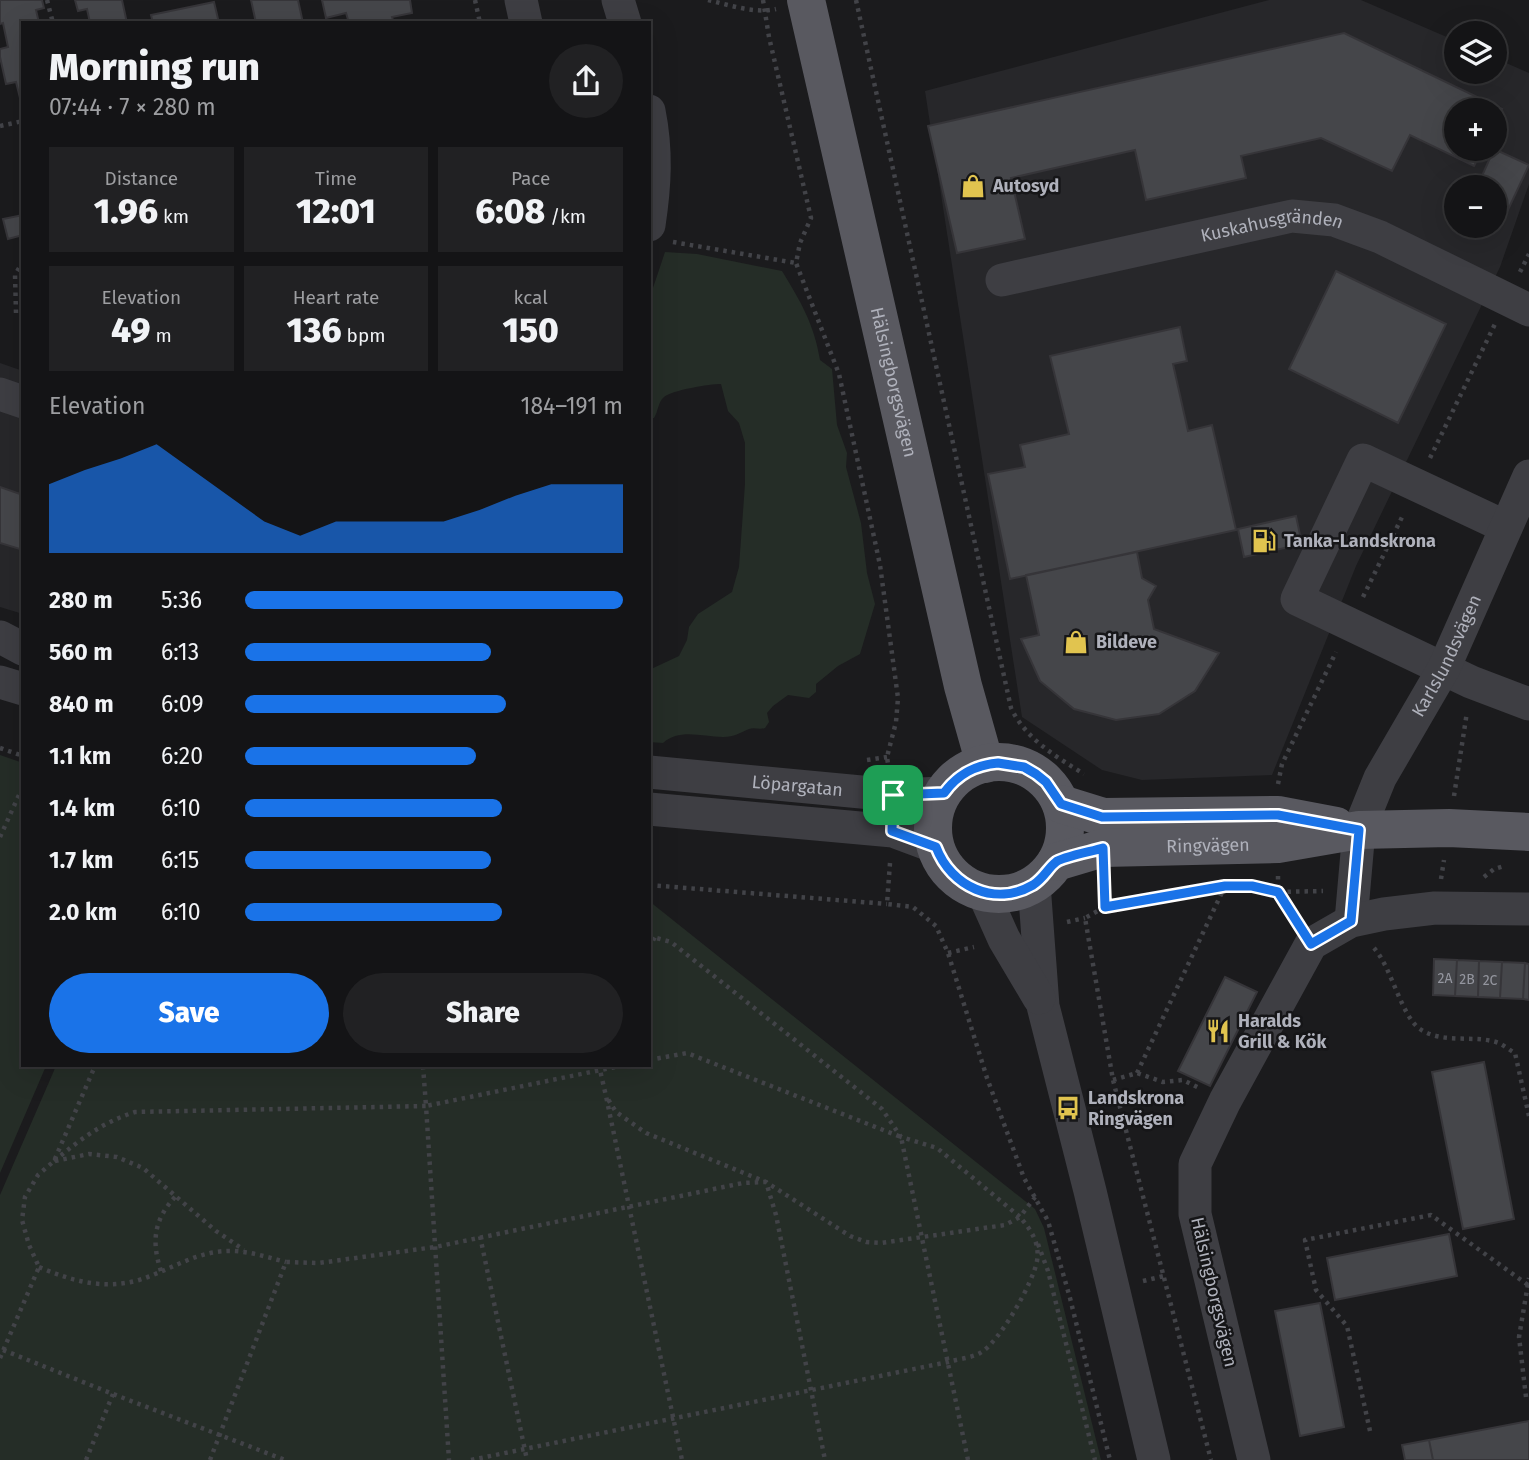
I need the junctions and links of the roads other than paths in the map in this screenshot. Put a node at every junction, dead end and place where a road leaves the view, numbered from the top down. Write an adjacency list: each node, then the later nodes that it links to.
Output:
1 (521, 0): 4 (street)
2 (618, 0): 5 (street)
3 (806, 1): 22 (main road, Hälsingborgsvägen)
4 (526, 21)
5 (624, 21)
6 (651, 122): 7 (street)
7 (656, 232)
8 (1002, 280): 9 (street, Kuskahusgränden)
9 (1518, 304)
10 (0, 394): 11 (street)
11 (21, 401)
12 (1529, 476): 13 (street, Karlslundsvägen)
13 (1506, 527): 18 (street, Karlslundsvägen); 18 (street)
14 (0, 637): 16 (street)
15 (0, 648): 17 (street)
16 (21, 648)
17 (21, 654)
18 (1444, 668): 21 (street); 27 (street, Karlslundsvägen)
19 (0, 682): 20 (street)
20 (21, 688)
21 (1529, 704)
22 (985, 764): 24 (main road); 25 (main road)
23 (651, 772): 24 (street, Löpargatan)
24 (944, 793): 30 (main road)
25 (1061, 804): 29 (main road, Ringvägen); 31 (main road)
26 (651, 809): 30 (street, Löpargatan)
27 (1359, 830): 28 (main road, Ringvägen); 29 (main road, Ringvägen); 34 (street, Karlslundsvägen)
28 (1529, 832)
29 (1103, 833): 31 (main road, Ringvägen)
30 (936, 847): 32 (main road)
31 (1045, 873): 32 (main road); 35 (street)
32 (983, 892): 35 (street)
33 (1529, 909): 34 (street)
34 (1351, 921): 37 (street, Hälsingborgsvägen)
35 (1044, 1006): 36 (street)
36 (1154, 1460)
37 (1254, 1460)

